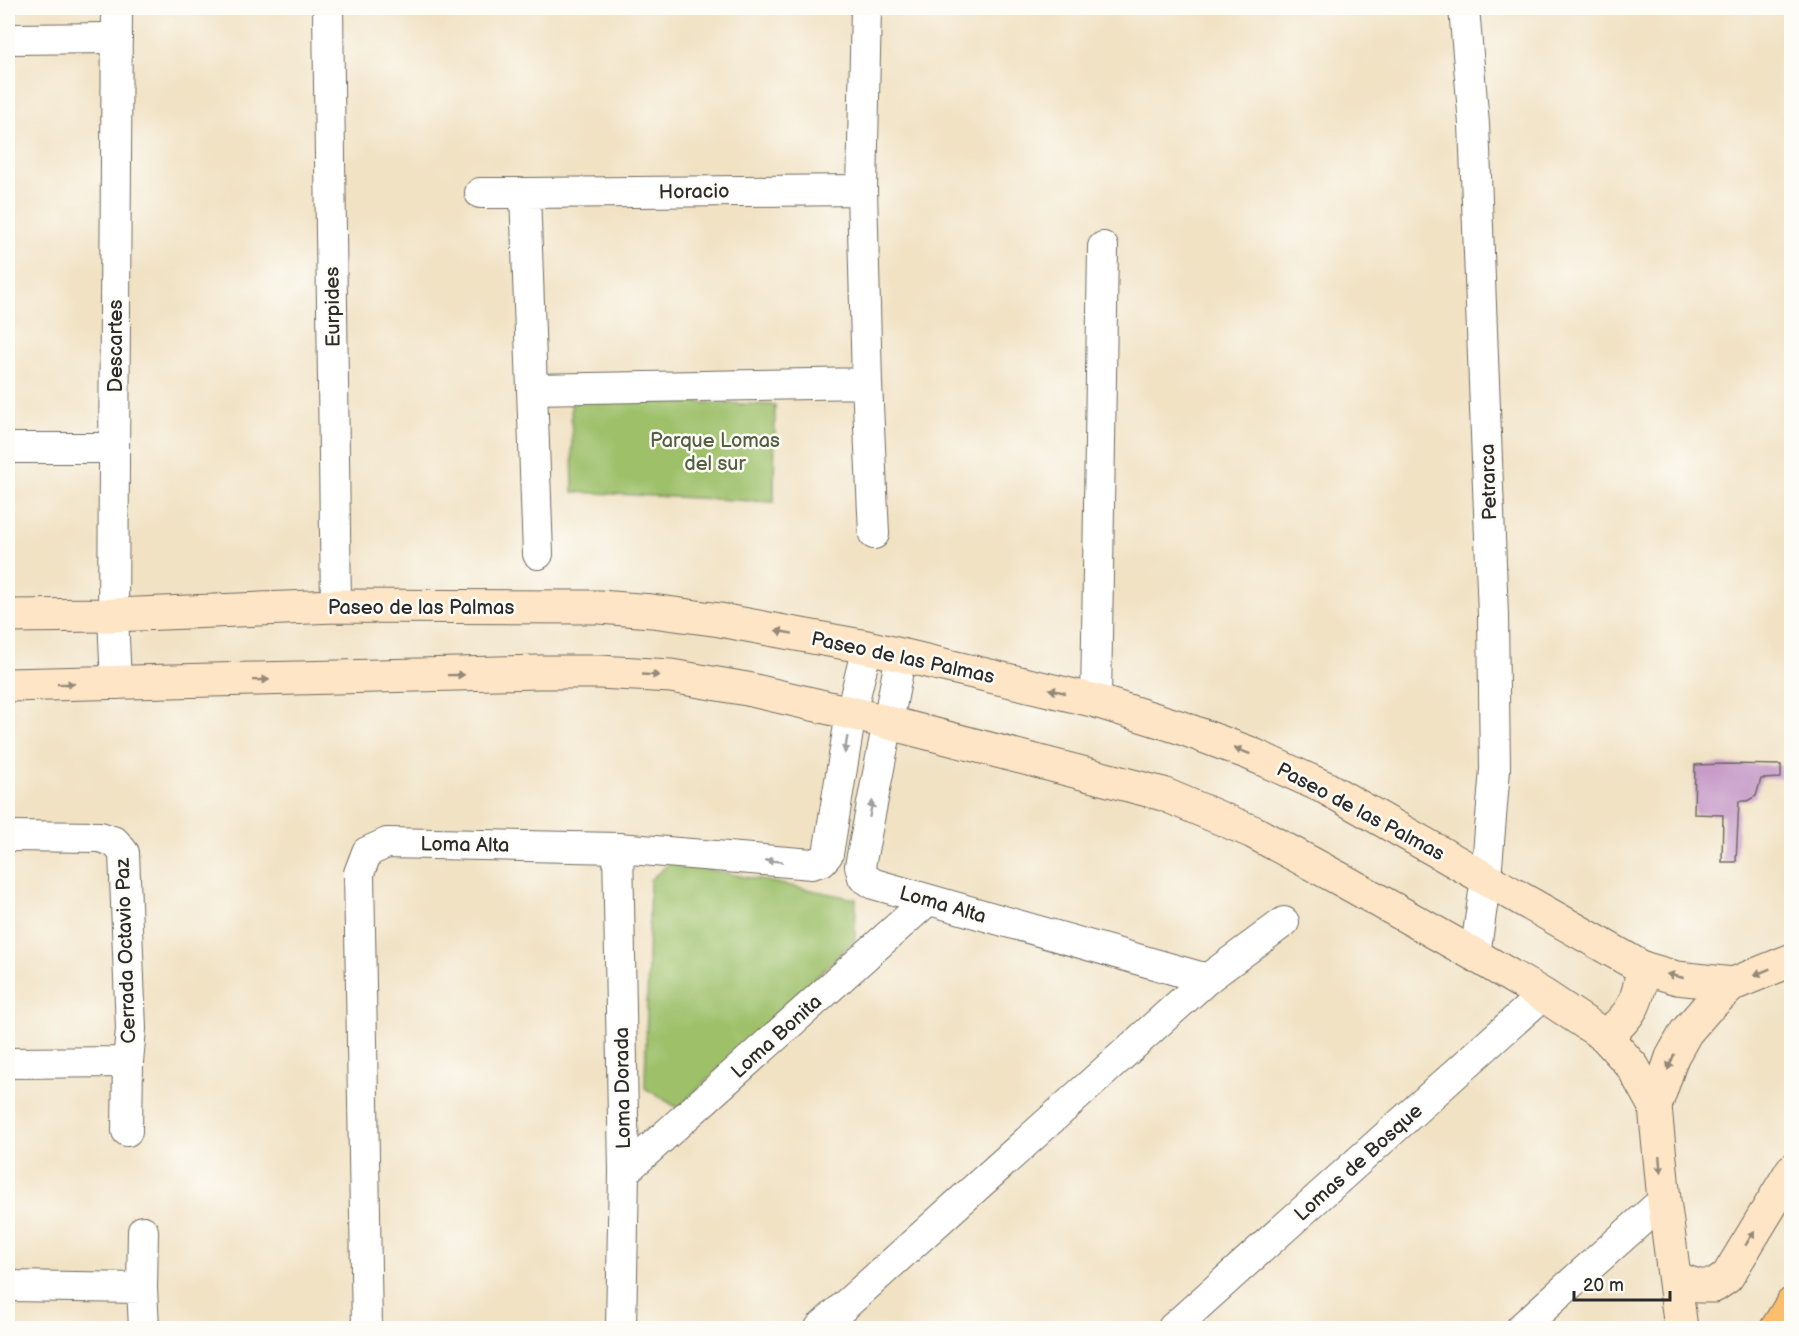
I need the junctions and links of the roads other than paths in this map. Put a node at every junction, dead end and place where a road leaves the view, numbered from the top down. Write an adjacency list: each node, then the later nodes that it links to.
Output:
1 (117, 8): 5 (street, Descartes)
2 (328, 8): 17 (street, Eurpides)
3 (866, 8): 7 (street)
4 (1464, 8): 29 (street, Petrarca)
5 (117, 38): 6 (street); 14 (street, Descartes)
6 (8, 39)
7 (862, 190): 9 (street, Horacio); 11 (street)
8 (480, 193): 9 (street, Horacio)
9 (525, 193): 12 (street)
10 (1102, 247): 24 (street)
11 (867, 382): 12 (street); 15 (street)
12 (532, 389): 16 (street)
13 (8, 448): 14 (street)
14 (114, 448): 18 (street, Descartes)
15 (874, 534)
16 (538, 554)
17 (336, 606): 18 (street, Paseo de las Palmas); 20 (street, Paseo de las Palmas, one-way to 17)
18 (113, 615): 19 (street, Paseo de las Palmas); 22 (street, Descartes)
19 (8, 616)
20 (867, 647): 21 (street, Paseo de las Palmas); 25 (street, Loma Alta)
21 (901, 655): 24 (street, Paseo de las Palmas, one-way to 21); 26 (street, Loma Alta)
22 (116, 684): 23 (street, Paseo de las Palmas, one-way to 22); 25 (street, Paseo de las Palmas, one-way to 25)
23 (8, 685)
24 (1096, 701): 29 (street, Paseo de las Palmas, one-way to 24)
25 (851, 713): 26 (street, Paseo de las Palmas); 28 (street, Loma Alta, one-way to 28)
26 (887, 722): 30 (street, Loma Alta, one-way to 26); 32 (street, Paseo de las Palmas)
27 (8, 836): 39 (street, Cerrada Octavio Paz)
28 (618, 848): 44 (street, Loma Dorada); 52 (street, Loma Alta)
29 (1486, 878): 32 (street, Petrarca); 34 (street, Paseo de las Palmas)
30 (927, 900): 35 (street, Loma Alta); 44 (street, Loma Bonita)
31 (1284, 922): 35 (street)
32 (1475, 955): 37 (street, Paseo de las Palmas)
33 (1791, 960): 36 (street, Paseo de las Palmas, one-way to 36)
34 (1642, 968): 36 (street, Paseo de las Palmas, one-way to 34); 38 (street)
35 (1207, 979): 54 (street)
36 (1733, 984): 41 (street, Paseo de las Palmas, one-way to 41)
37 (1543, 996): 38 (street, Paseo de las Palmas); 55 (street, Lomas de Bosque)
38 (1605, 1036): 41 (street, Paseo de las Palmas)
39 (129, 1062): 40 (street, Cerrada Octavio Paz); 42 (street, Cerrada Octavio Paz)
40 (8, 1063)
41 (1655, 1107): 45 (street, Paseo de las Palmas, one-way to 45)
42 (127, 1131)
43 (1791, 1170): 47 (street, one-way to 43)
44 (624, 1172): 53 (street, Loma Dorada)
45 (1664, 1200): 47 (street, Paseo de las Palmas); 56 (street)
46 (143, 1231): 49 (street)
47 (1675, 1278): 57 (street, Paseo de las Palmas)
48 (8, 1286): 49 (street)
49 (142, 1288): 51 (street)
50 (1791, 1304): 58 (highway)
51 (144, 1329)
52 (367, 1329)
53 (621, 1329)
54 (820, 1329)
55 (1173, 1329)
56 (1521, 1329)
57 (1681, 1329)
58 (1777, 1329)

